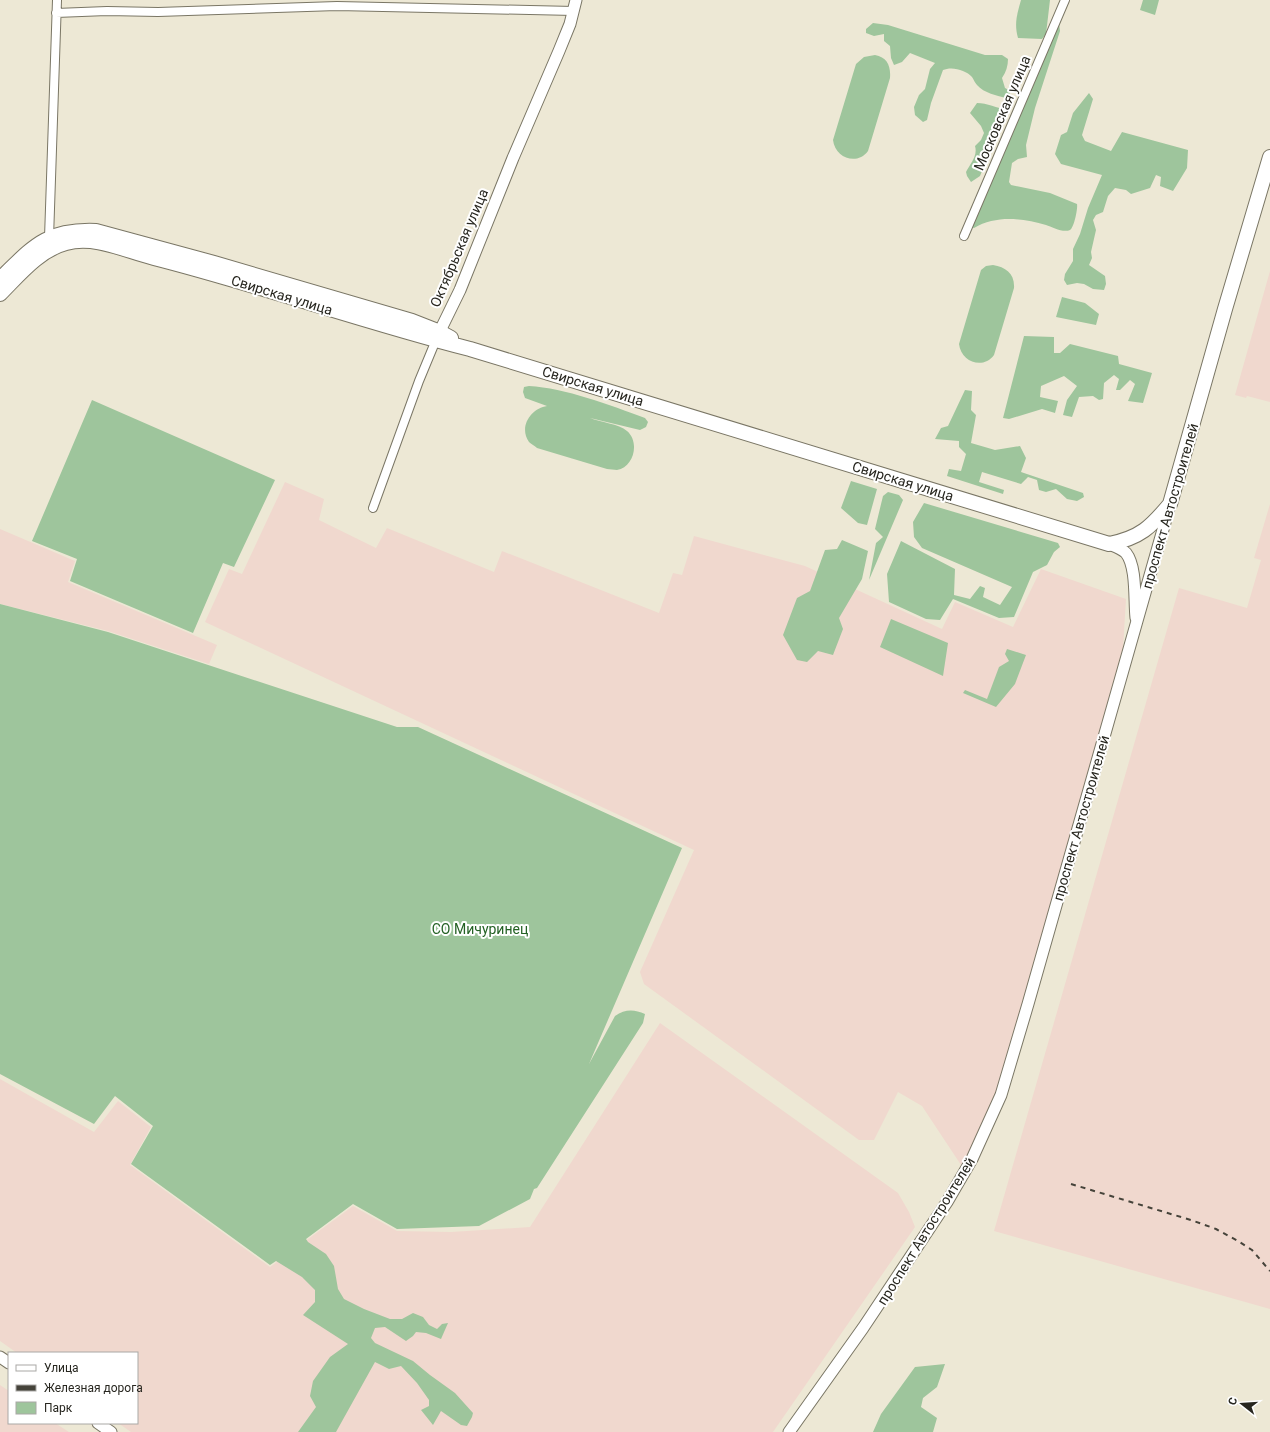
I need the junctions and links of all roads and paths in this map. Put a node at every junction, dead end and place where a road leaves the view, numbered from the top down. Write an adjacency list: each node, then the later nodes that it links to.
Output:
1 (57, 0): 5 (street)
2 (1065, 0): 7 (street, Московская улица)
3 (337, 3): 4 (street); 5 (street)
4 (575, 6): 11 (main road, Октябрьская улица)
5 (56, 13): 8 (street)
6 (1270, 157): 12 (highway, проспект Автостроителей)
7 (964, 236)
8 (49, 238): 9 (highway, Свирская улица); 11 (highway, Свирская улица)
9 (0, 279)
10 (0, 294): 11 (highway, Свирская улица)
11 (438, 336): 13 (street, Октябрьская улица); 14 (highway, Свирская улица)
12 (1170, 504): 14 (highway); 15 (main road, проспект Автостроителей)
13 (373, 508)
14 (1109, 544): 15 (main road, Свирская улица)
15 (1136, 625): 18 (main road, проспект Автостроителей)
16 (99, 1424): 17 (main road)
17 (111, 1432)
18 (789, 1432)

